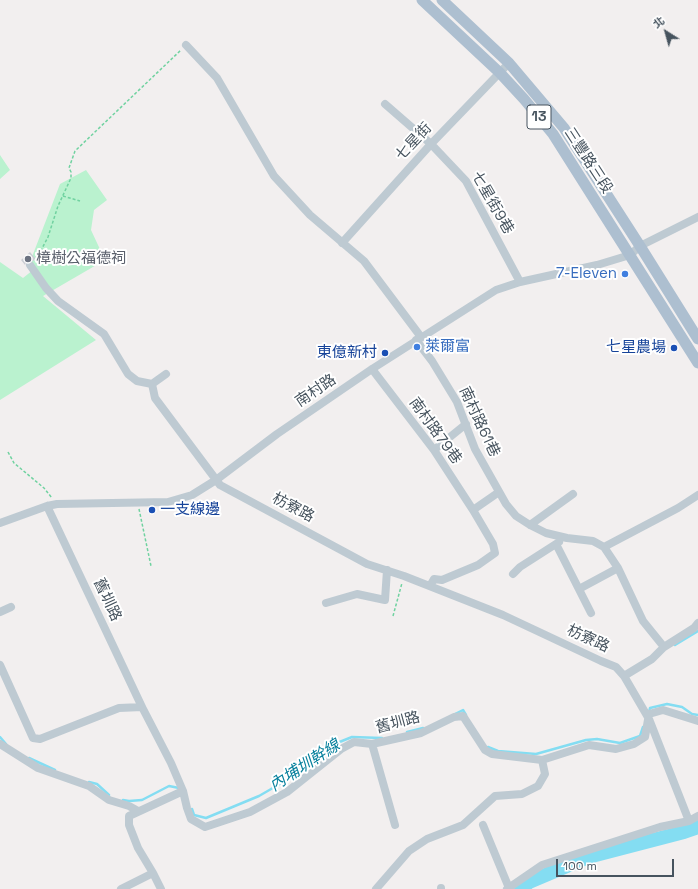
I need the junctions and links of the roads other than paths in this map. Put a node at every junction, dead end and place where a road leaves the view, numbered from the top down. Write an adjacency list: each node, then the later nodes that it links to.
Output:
1 (422, 0): 5 (main road, 三豐路三段 / 13)
2 (442, 0): 4 (main road, 三豐路三段 / 13)
3 (186, 45): 9 (street, 南村路61巷)
4 (509, 63): 5 (street, 七星街); 10 (main road, 三豐路三段 / 13)
5 (500, 73): 7 (street, 七星街); 11 (main road, 三豐路三段 / 13)
6 (385, 104): 7 (street, 七星街9巷)
7 (431, 144): 9 (street, 七星街); 13 (street, 七星街9巷)
8 (698, 217): 10 (street, 南村路)
9 (342, 243): 14 (street, 南村路61巷)
10 (640, 246): 11 (street, 南村路); 15 (main road, 三豐路三段 / 13)
11 (630, 254): 13 (street, 南村路); 16 (main road, 三豐路三段 / 13)
12 (30, 265): 19 (street)
13 (520, 282): 14 (street, 南村路)
14 (418, 339): 17 (street, 南村路); 20 (street, 南村路61巷)
15 (698, 339)
16 (698, 363)
17 (372, 369): 21 (street, 南村路79巷); 22 (street, 南村路)
18 (166, 374): 19 (street)
19 (152, 384): 22 (street, 枋寮路)
20 (466, 424): 21 (street); 23 (street, 南村路61巷)
21 (434, 450): 27 (street, 南村路79巷)
22 (216, 480): 26 (street, 南村路); 34 (street, 枋寮路)
23 (499, 492): 27 (street); 29 (street, 南村路61巷)
24 (573, 494): 29 (street)
25 (698, 494): 32 (street)
26 (47, 506): 28 (street, 南村路); 46 (street, 舊圳路)
27 (473, 510): 36 (street, 南村路79巷)
28 (0, 523)
29 (530, 525): 30 (street)
30 (567, 538): 31 (street); 32 (street)
31 (556, 544): 35 (street); 37 (street)
32 (604, 547): 33 (street)
33 (618, 568): 37 (street); 43 (street)
34 (387, 570): 36 (street, 枋寮路); 38 (street)
35 (513, 574)
36 (430, 586): 45 (street, 枋寮路)
37 (579, 589): 41 (street)
38 (326, 603)
39 (11, 607): 40 (street)
40 (0, 612)
41 (591, 613)
42 (698, 623): 43 (street)
43 (664, 647): 45 (street)
44 (0, 665): 46 (street)
45 (624, 676): 47 (street)
46 (142, 707): 52 (street, 舊圳路)
47 (649, 719): 48 (street); 51 (street, 舊圳路); 55 (street)
48 (698, 721)
49 (0, 744): 53 (street)
50 (372, 744): 51 (street, 舊圳路); 52 (street, 舊圳路); 56 (street)
51 (542, 760): 62 (street)
52 (183, 791): 53 (street)
53 (138, 811): 58 (street)
54 (698, 816): 55 (street)
55 (689, 821): 59 (street)
56 (395, 825)
57 (483, 825): 59 (street)
58 (153, 873): 60 (street); 61 (street)
59 (508, 888)
60 (121, 889)
61 (161, 889)
62 (376, 889)

